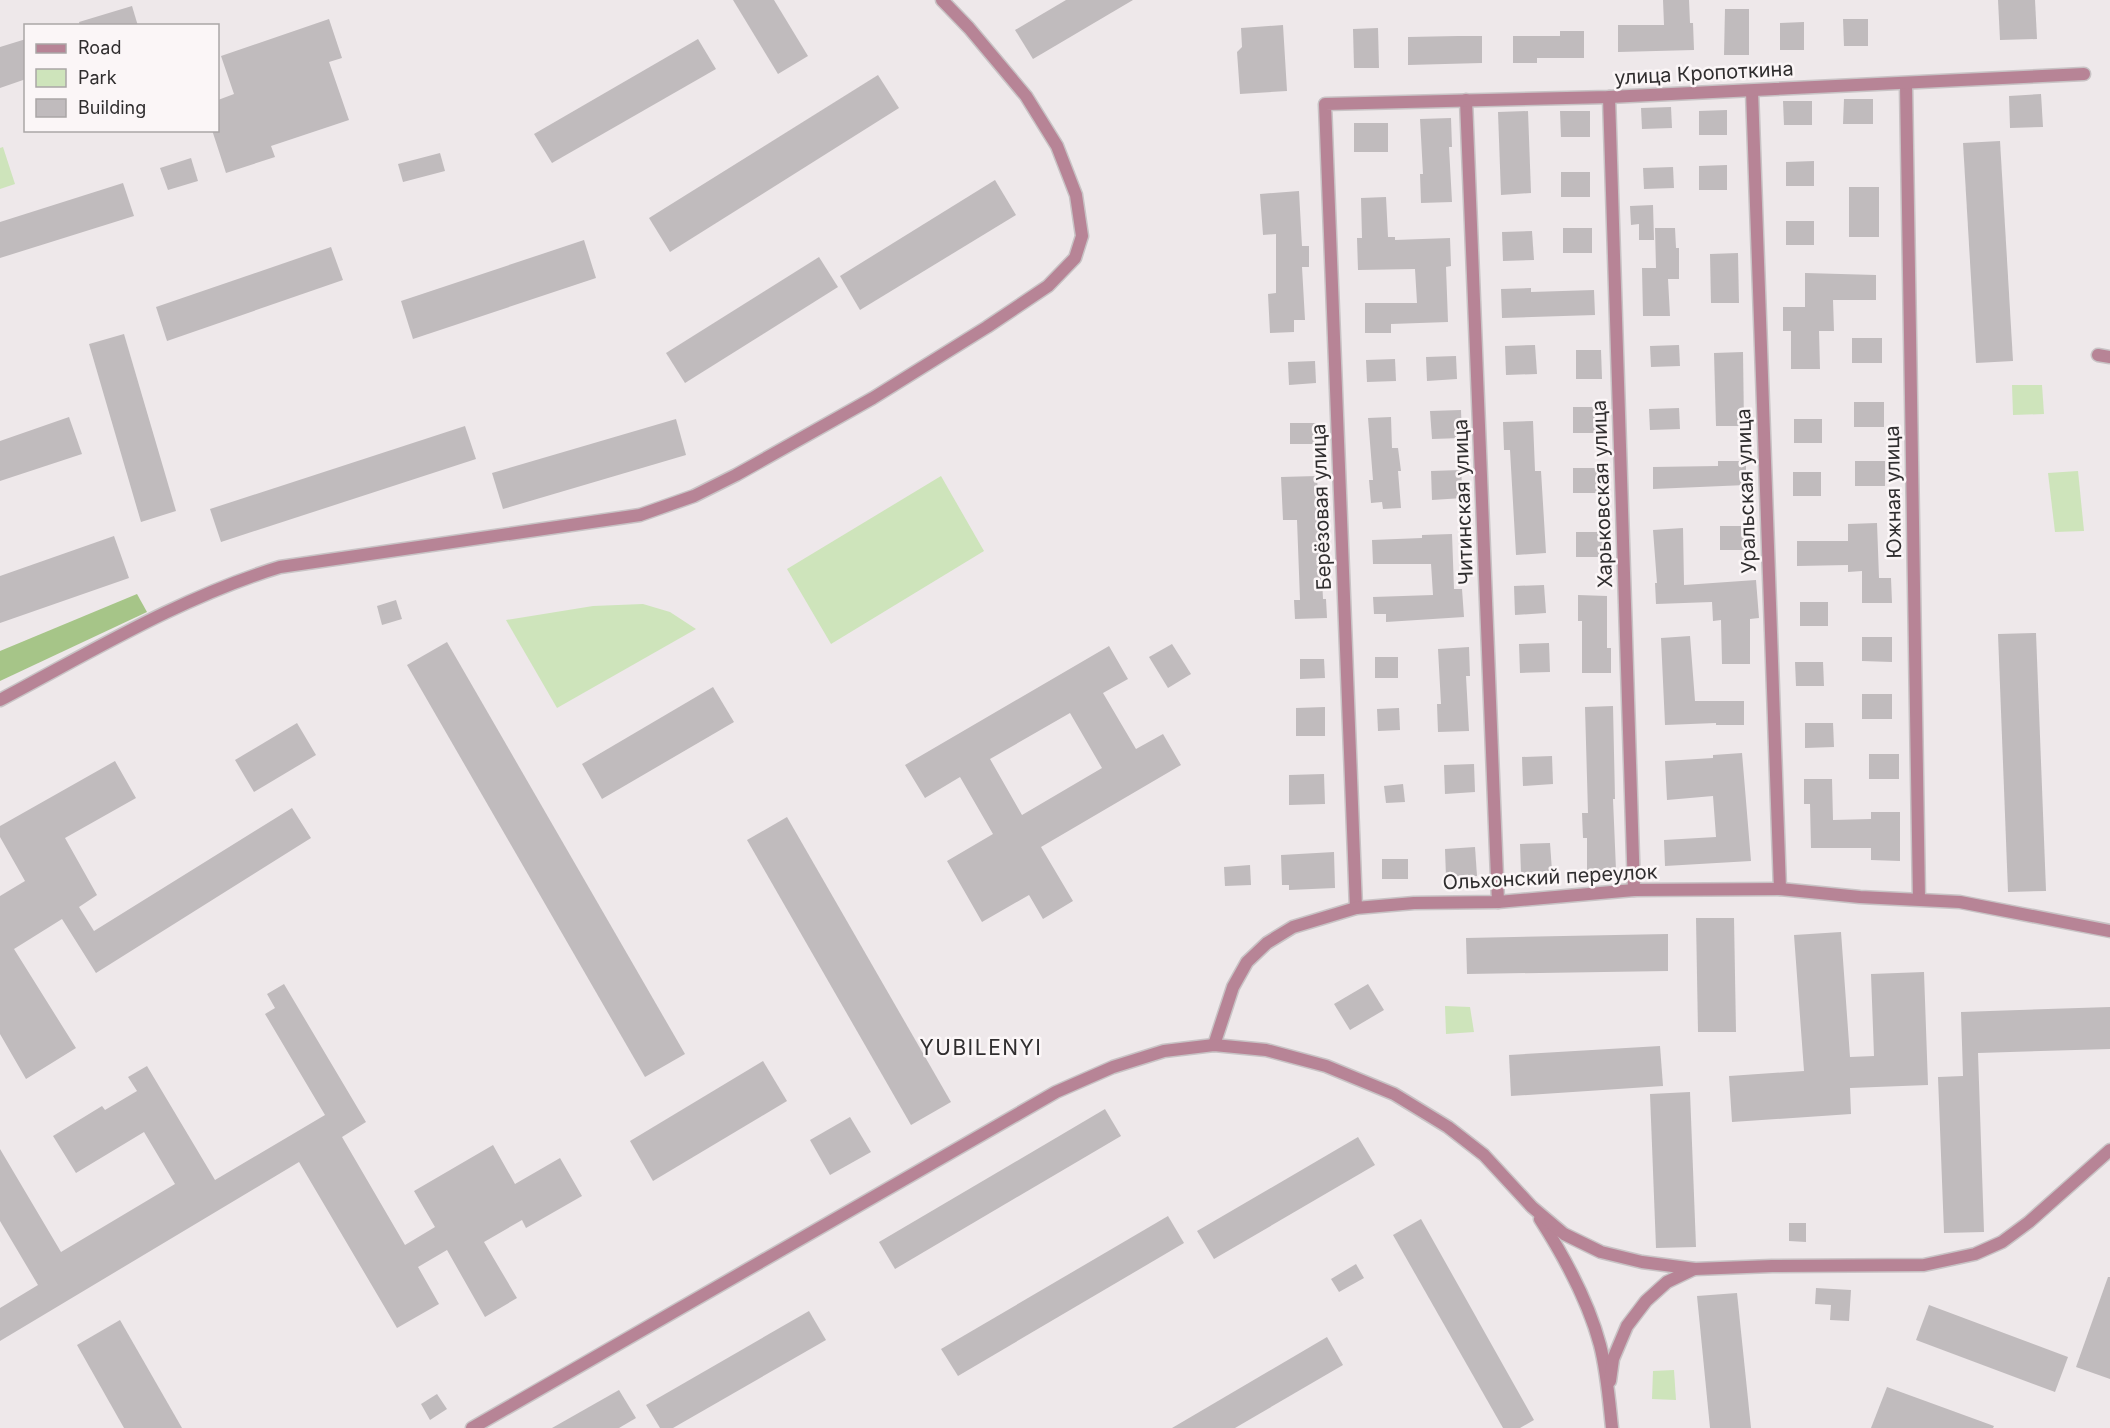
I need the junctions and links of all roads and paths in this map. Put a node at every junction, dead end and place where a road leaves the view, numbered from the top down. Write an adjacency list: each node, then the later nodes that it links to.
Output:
1 (942, 0): 8 (street)
2 (2084, 74): 3 (street, улица Кропоткина)
3 (1906, 84): 4 (street, улица Кропоткина); 11 (street, Южная улица)
4 (1752, 91): 5 (street, улица Кропоткина); 9 (street, Уральская улица)
5 (1609, 97): 6 (street, улица Кропоткина); 10 (street, Харьковская улица)
6 (1466, 100): 7 (street, улица Кропоткина); 12 (street, Читинская улица)
7 (1325, 104): 13 (street, Берёзовая улица)
8 (0, 700)
9 (1780, 889): 10 (street, Ольхонский переулок); 11 (street, Ольхонский переулок)
10 (1634, 890): 12 (street, Ольхонский переулок)
11 (1920, 899): 14 (street, Ольхонский переулок)
12 (1498, 902): 13 (street, Ольхонский переулок)
13 (1356, 908): 15 (street, Ольхонский переулок)
14 (2110, 931)
15 (1214, 1045): 17 (street); 20 (street)
16 (2110, 1150): 18 (street)
17 (1532, 1207): 18 (street); 19 (street)
18 (1695, 1269): 19 (street)
19 (1609, 1394): 21 (street)
20 (472, 1428)
21 (1612, 1428)

